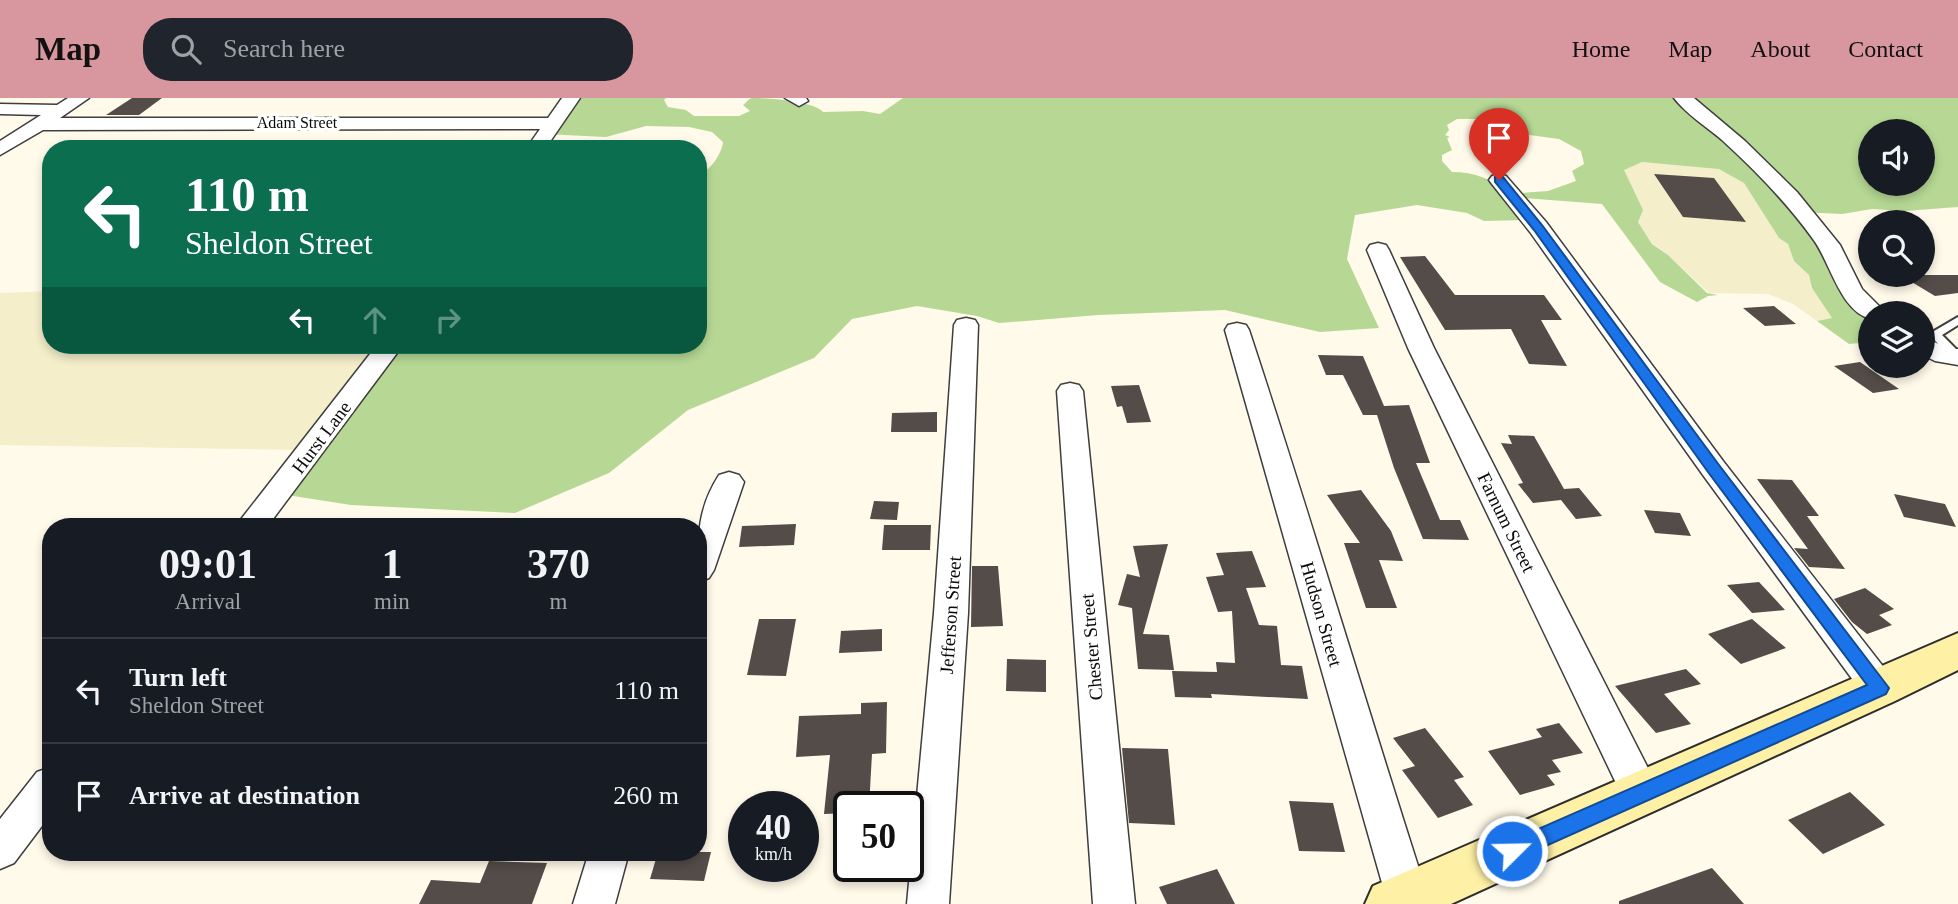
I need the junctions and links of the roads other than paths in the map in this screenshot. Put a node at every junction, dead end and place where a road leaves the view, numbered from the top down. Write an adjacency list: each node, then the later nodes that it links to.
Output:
1 (80, 98): 5 (street)
2 (571, 98): 6 (street)
3 (1683, 98): 12 (street)
4 (0, 109): 5 (street)
5 (62, 110): 7 (street)
6 (554, 123): 7 (street, Adam Street); 8 (street)
7 (40, 124): 9 (street)
8 (542, 140)
9 (0, 149)
10 (1499, 180): 24 (street)
11 (1378, 250): 25 (street, Farnum Street)
12 (1858, 301)
13 (1958, 320): 18 (lane)
14 (966, 325): 31 (street, Jefferson Street)
15 (1237, 330): 29 (street, Hudson Street)
16 (1935, 351): 18 (street)
17 (383, 354): 21 (street, Hurst Lane)
18 (1958, 357)
19 (1070, 391): 32 (street, Chester Street)
20 (729, 482): 22 (street)
21 (257, 518)
22 (707, 544)
23 (1958, 650): 24 (main road)
24 (1879, 688): 25 (main road)
25 (1640, 792): 29 (main road)
26 (42, 796): 27 (street)
27 (0, 850)
28 (606, 861): 30 (street)
29 (1400, 901)
30 (594, 904)
31 (928, 904)
32 (1114, 904)

